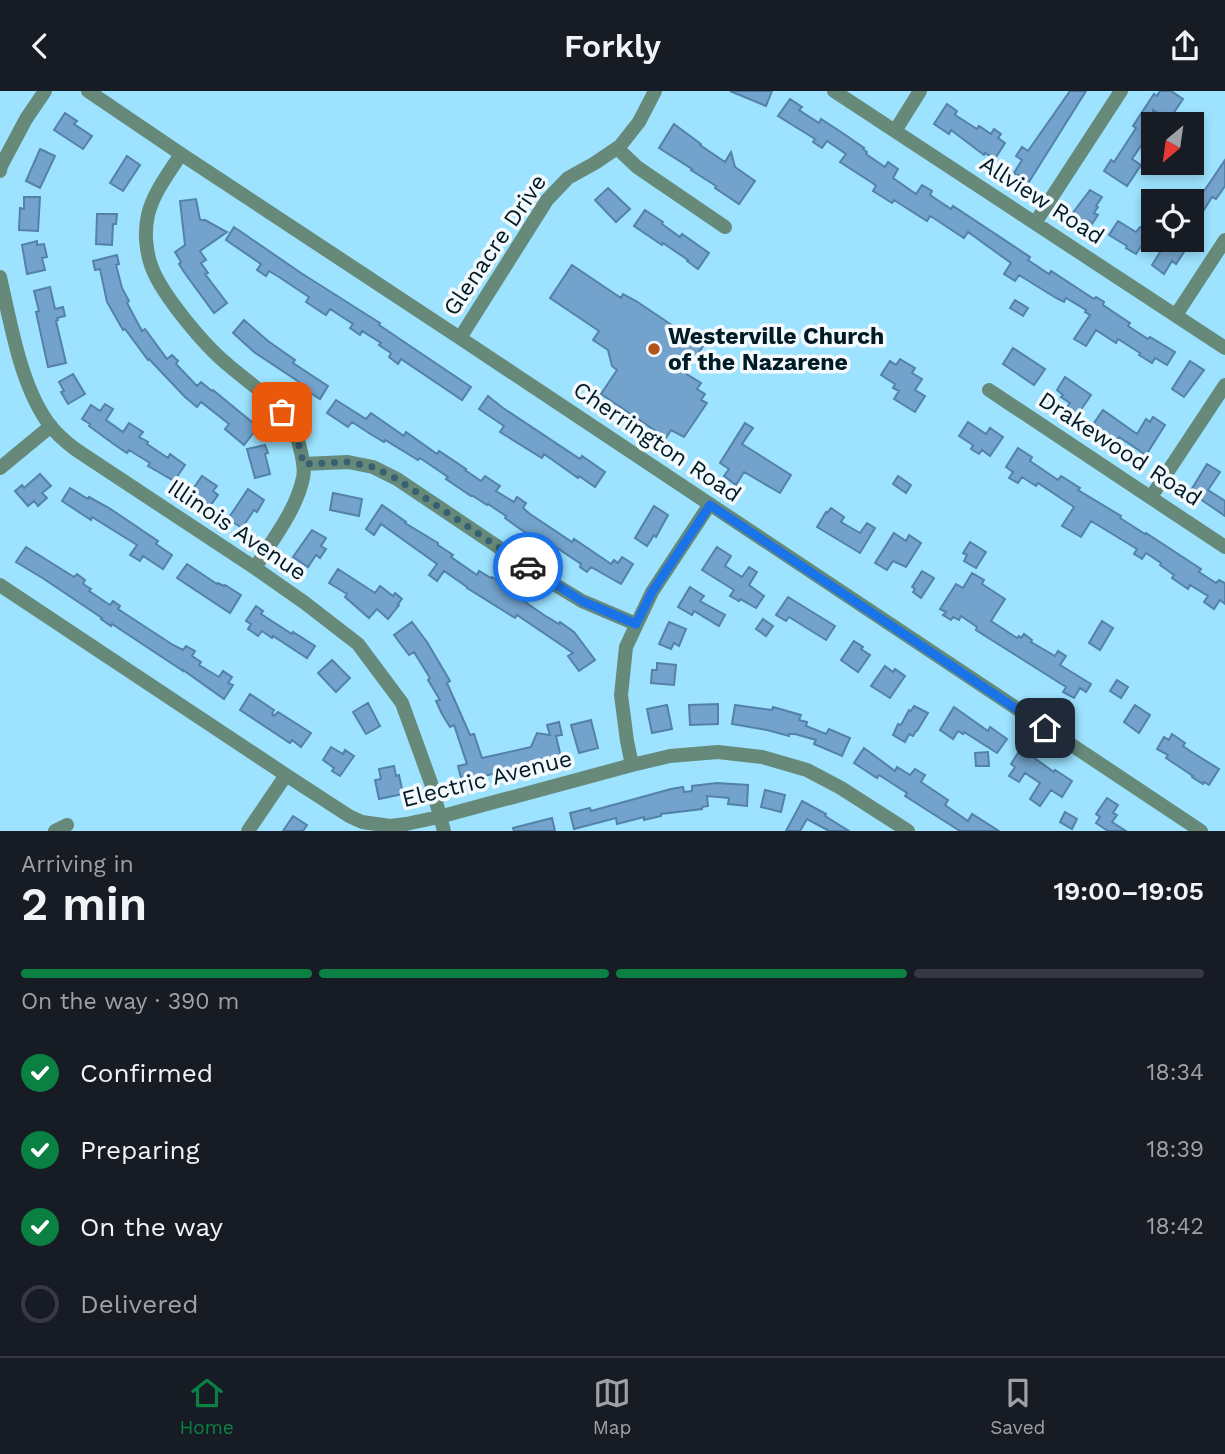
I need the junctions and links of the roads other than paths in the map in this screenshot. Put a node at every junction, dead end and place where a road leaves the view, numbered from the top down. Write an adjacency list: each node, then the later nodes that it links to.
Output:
1 (45, 91): 10 (street)
2 (88, 91): 9 (street, Cherrington Road)
3 (655, 91): 8 (street, Glenacre Drive)
4 (834, 91): 7 (street, Allview Road)
5 (920, 91): 7 (street)
6 (1121, 91): 11 (street)
7 (895, 131): 11 (street, Allview Road)
8 (617, 148): 12 (street); 16 (street, Glenacre Drive)
9 (181, 154): 16 (street, Cherrington Road); 21 (street)
10 (0, 171)
11 (1035, 223): 15 (street, Allview Road)
12 (725, 227)
13 (1225, 240): 15 (street)
14 (0, 277): 20 (street, Illinois Avenue)
15 (1176, 315): 17 (street, Allview Road)
16 (460, 338): 24 (street, Cherrington Road)
17 (1225, 348)
18 (1225, 385): 23 (street)
19 (989, 390): 23 (street, Drakewood Road)
20 (51, 426): 22 (street); 26 (street, Illinois Avenue)
21 (303, 464): 26 (street); 28 (street)
22 (0, 468)
23 (1151, 497): 25 (street, Drakewood Road)
24 (710, 505): 28 (street); 34 (street, Cherrington Road)
25 (1225, 547)
26 (255, 568): 31 (street, Illinois Avenue)
27 (0, 585): 30 (street, Electric Avenue)
28 (636, 624): 29 (street)
29 (632, 765): 31 (street, Electric Avenue); 33 (street, Electric Avenue)
30 (286, 775): 31 (street, Electric Avenue); 32 (street)
31 (442, 824)
32 (248, 831)
33 (908, 831)
34 (1200, 831)

